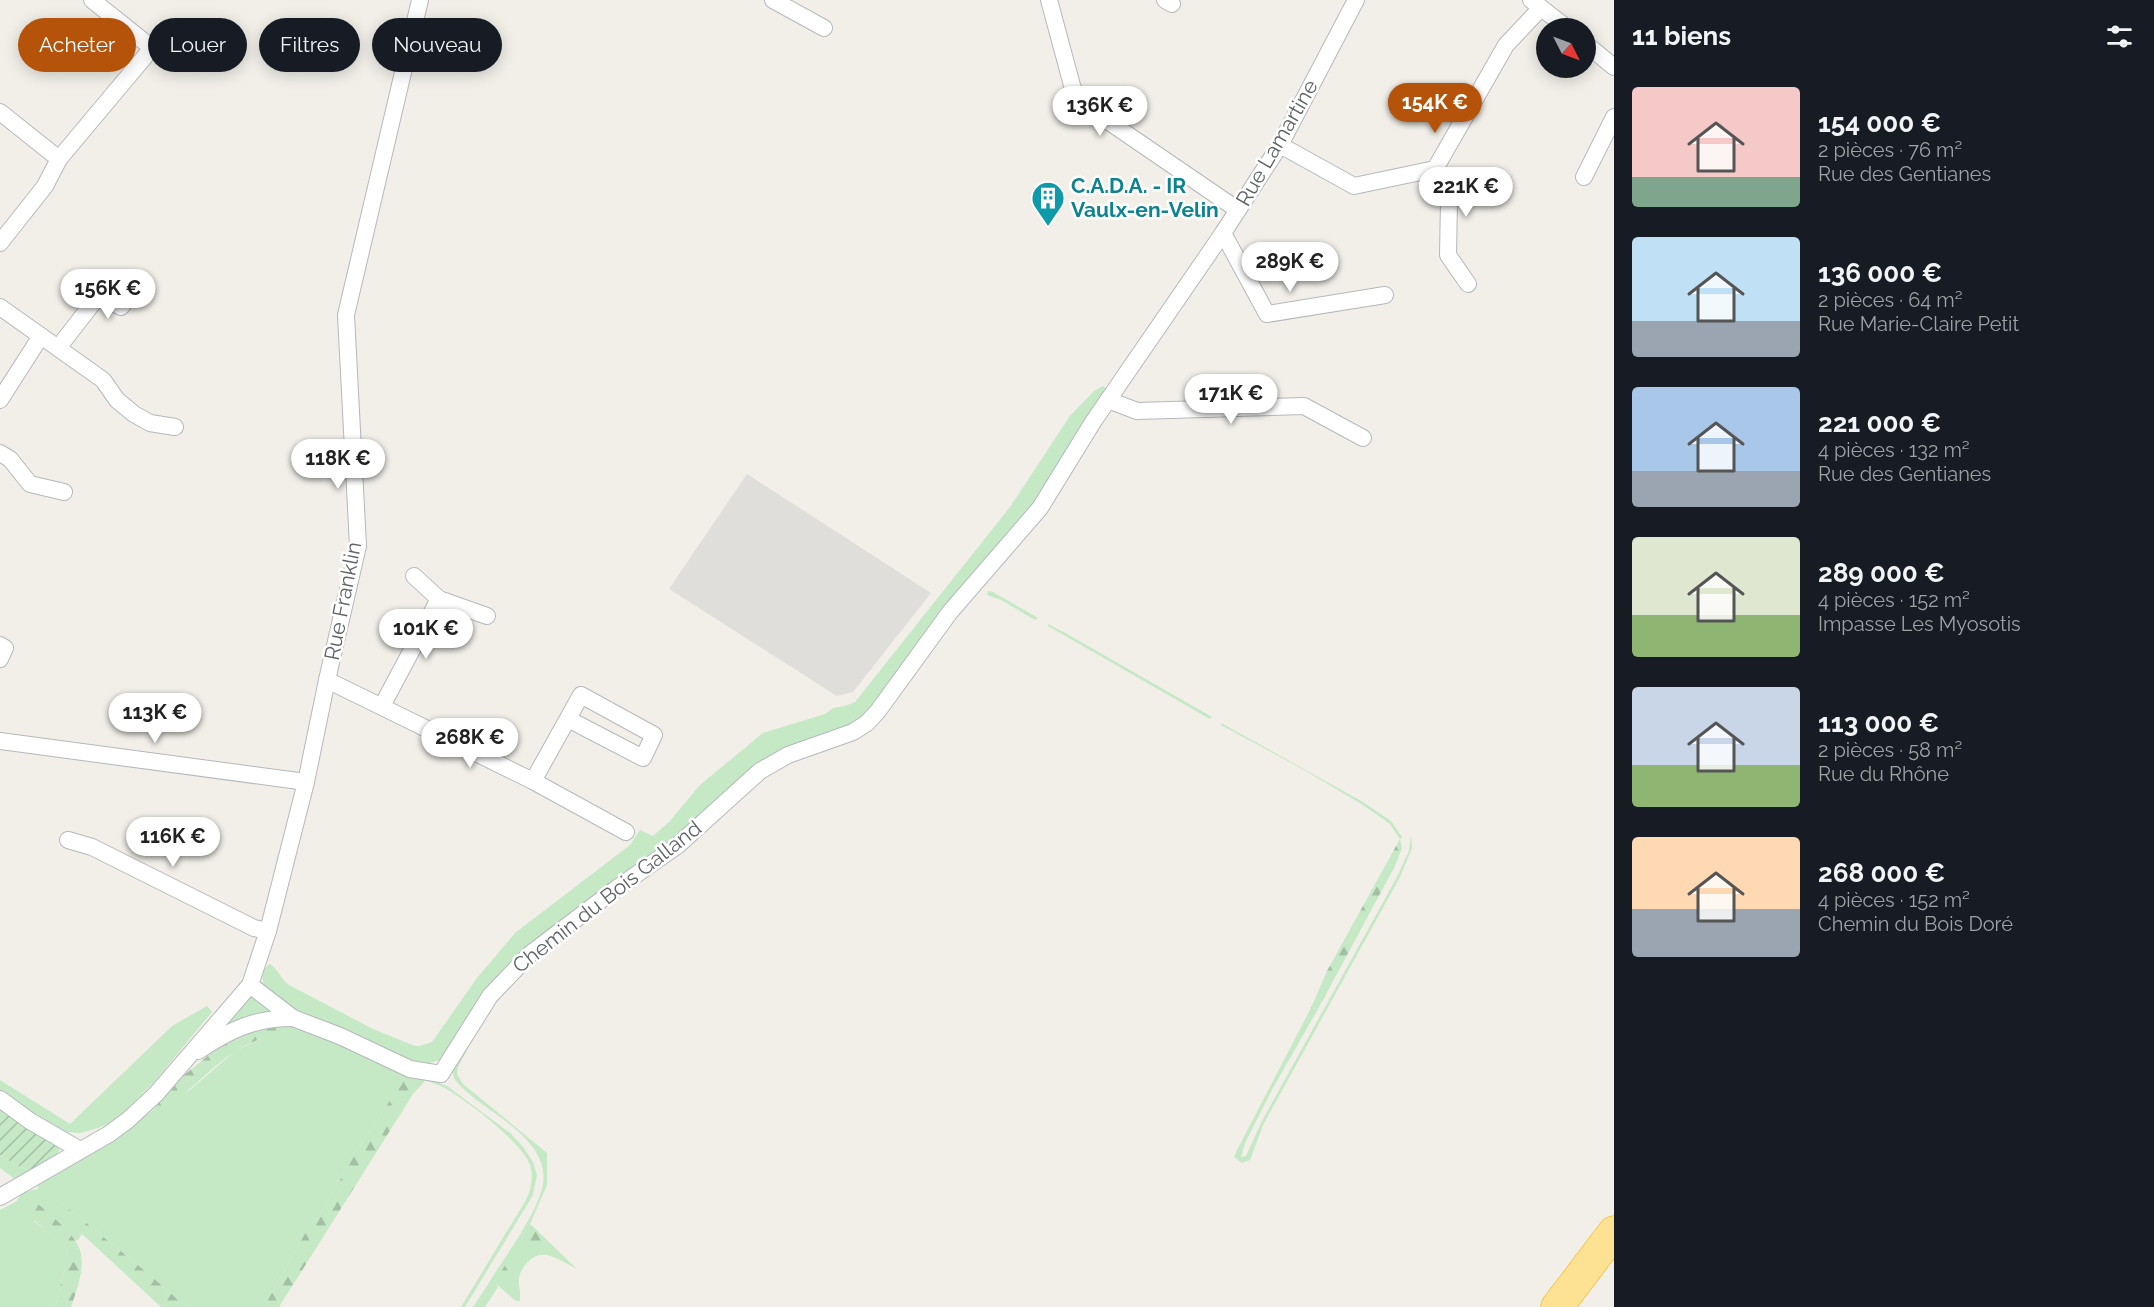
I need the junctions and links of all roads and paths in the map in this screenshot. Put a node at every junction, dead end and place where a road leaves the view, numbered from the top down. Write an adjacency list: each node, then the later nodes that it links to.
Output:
1 (92, 0): 14 (street)
2 (420, 0): 37 (street, Rue Franklin)
3 (773, 0): 8 (street)
4 (1049, 0): 17 (street)
5 (1356, 0): 13 (street, Rue Lamartine)
6 (1536, 4): 7 (street); 15 (street)
7 (1554, 18)
8 (824, 27)
9 (1596, 52): 10 (street)
10 (1614, 67)
11 (0, 112): 14 (street)
12 (1614, 117): 16 (street)
13 (1280, 145): 15 (street); 17 (street, Rue Lamartine)
14 (59, 159): 19 (street)
15 (1435, 169): 20 (street)
16 (1584, 177)
17 (1238, 210): 18 (street, Rue Lamartine)
18 (1223, 233): 22 (street); 27 (street, Rue Lamartine)
19 (0, 243)
20 (1468, 284)
21 (138, 286): 25 (street)
22 (1385, 295)
23 (0, 307): 24 (street)
24 (41, 336): 25 (street); 26 (street)
25 (58, 348): 28 (street)
26 (0, 400)
27 (1108, 400): 29 (street); 47 (street, Chemin du Bois Galland)
28 (175, 427)
29 (1363, 438)
30 (0, 453): 31 (street)
31 (64, 492)
32 (414, 576): 33 (street)
33 (439, 598): 34 (street); 38 (street)
34 (488, 616)
35 (0, 645): 36 (street)
36 (0, 659)
37 (327, 680): 38 (street); 42 (street, Rue Franklin)
38 (382, 706): 41 (street)
39 (568, 719): 39 (street); 41 (street)
40 (0, 741): 42 (street)
41 (533, 781): 43 (street)
42 (306, 782): 45 (street, Rue Franklin)
43 (626, 832)
44 (68, 840): 45 (street)
45 (268, 931): 46 (street, Rue Franklin)
46 (250, 985): 47 (street, Chemin du Bois Galland); 48 (street)
47 (293, 1018): 48 (street)
48 (188, 1058): 50 (street)
49 (0, 1099): 50 (street)
50 (80, 1150): 51 (street)
51 (0, 1197)
52 (1614, 1232): 53 (highway)
53 (1557, 1307)

